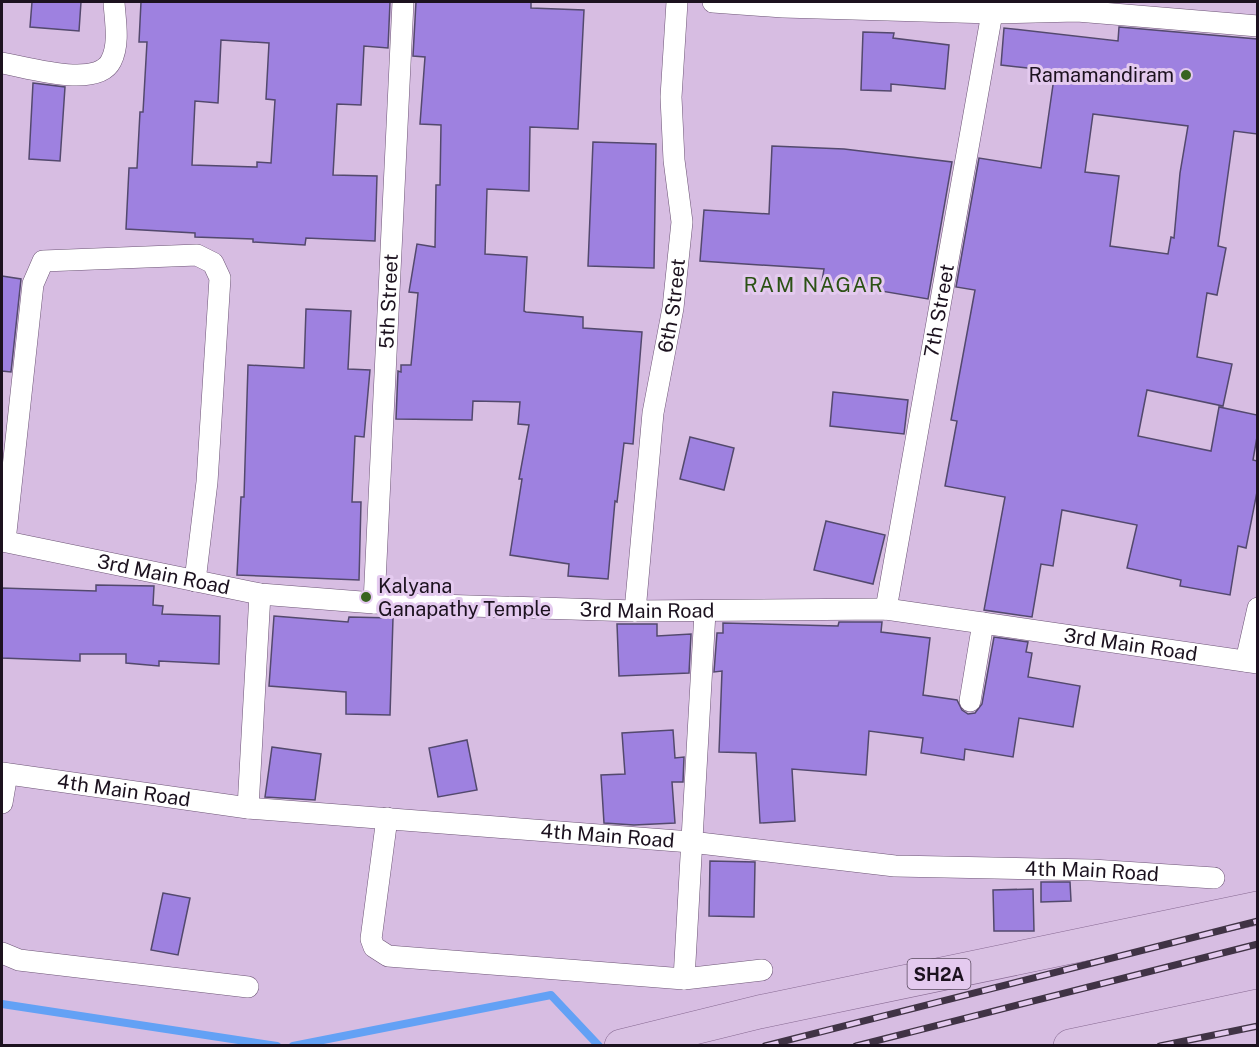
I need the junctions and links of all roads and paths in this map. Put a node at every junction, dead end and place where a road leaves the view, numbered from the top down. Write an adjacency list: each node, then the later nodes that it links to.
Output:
1 (114, 2): 9 (street)
2 (403, 2): 13 (street, 5th Street)
3 (677, 2): 16 (street, 6th Street)
4 (713, 2): 5 (street)
5 (783, 4): 7 (street)
6 (1077, 6): 7 (street); 8 (street)
7 (992, 13): 15 (street, 7th Street)
8 (1257, 26)
9 (2, 63)
10 (3, 541): 11 (street, 3rd Main Road); 11 (street)
11 (195, 580): 12 (street, 3rd Main Road)
12 (260, 594): 13 (street, 3rd Main Road); 23 (street)
13 (374, 603): 16 (street, 3rd Main Road)
14 (1257, 608): 19 (street)
15 (885, 609): 17 (street, 3rd Main Road); 18 (street, 3rd Main Road)
16 (635, 611): 17 (street, 3rd Main Road)
17 (705, 612): 25 (street)
18 (983, 624): 19 (street, 3rd Main Road); 20 (street)
19 (1252, 662)
20 (970, 701)
21 (4, 774): 22 (street); 23 (street, 4th Main Road)
22 (2, 803)
23 (248, 808): 24 (street, 4th Main Road)
24 (387, 818): 25 (street, 4th Main Road); 30 (street)
25 (691, 842): 26 (street, 4th Main Road); 30 (street)
26 (1214, 878)
27 (1257, 908): 33 (main road, SH2A)
28 (2, 953): 31 (street)
29 (762, 970): 30 (street)
30 (684, 979)
31 (248, 987)
32 (1257, 1006): 34 (main road)
33 (621, 1046)
34 (1070, 1046)

